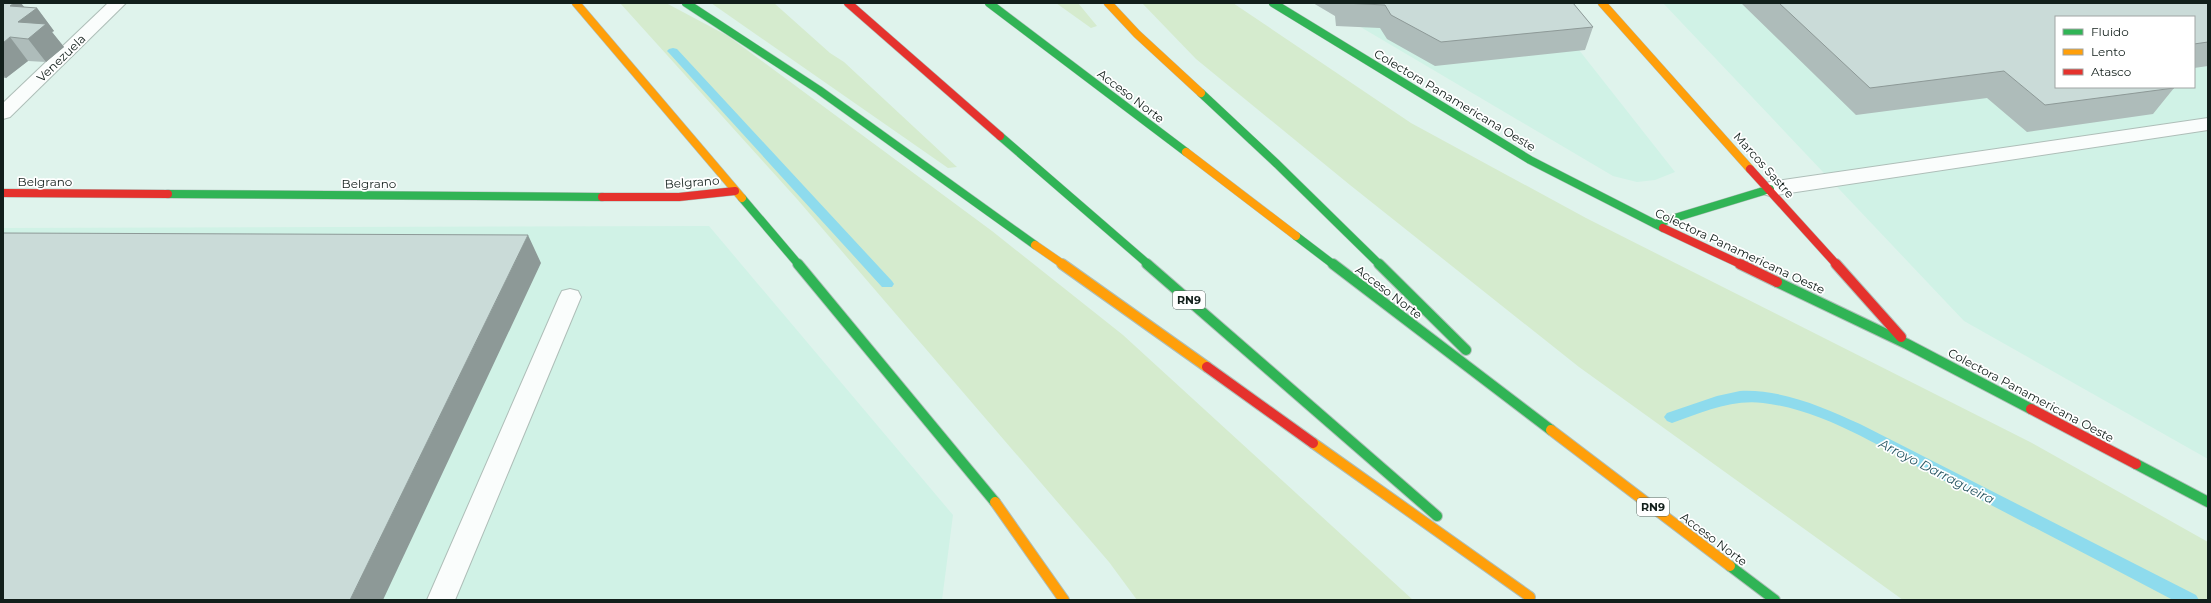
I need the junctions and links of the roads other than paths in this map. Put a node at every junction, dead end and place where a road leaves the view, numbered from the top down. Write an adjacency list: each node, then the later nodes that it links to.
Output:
1 (118, 3): 9 (street, Venezuela)
2 (576, 3): 12 (main road)
3 (686, 3): 21 (main road)
4 (848, 3): 19 (main road, RN9)
5 (989, 3): 17 (main road, Acceso Norte / RN9)
6 (1108, 3): 17 (main road)
7 (1273, 3): 14 (main road, Colectora Panamericana Oeste)
8 (1602, 3): 11 (main road, Marcos Sastre)
9 (3, 113)
10 (2208, 124): 11 (street)
11 (1770, 189): 14 (main road); 16 (main road, Marcos Sastre)
12 (735, 191): 13 (main road, Belgrano); 23 (main road)
13 (3, 193)
14 (1655, 224): 16 (main road, Colectora Panamericana Oeste)
15 (570, 297): 22 (street)
16 (1908, 344): 18 (main road, Colectora Panamericana Oeste)
17 (1531, 414): 24 (main road, Acceso Norte / RN9)
18 (2208, 502)
19 (1447, 524)
20 (1459, 534): 21 (main road)
21 (1532, 598)
22 (441, 600)
23 (1064, 600)
24 (1775, 600)

